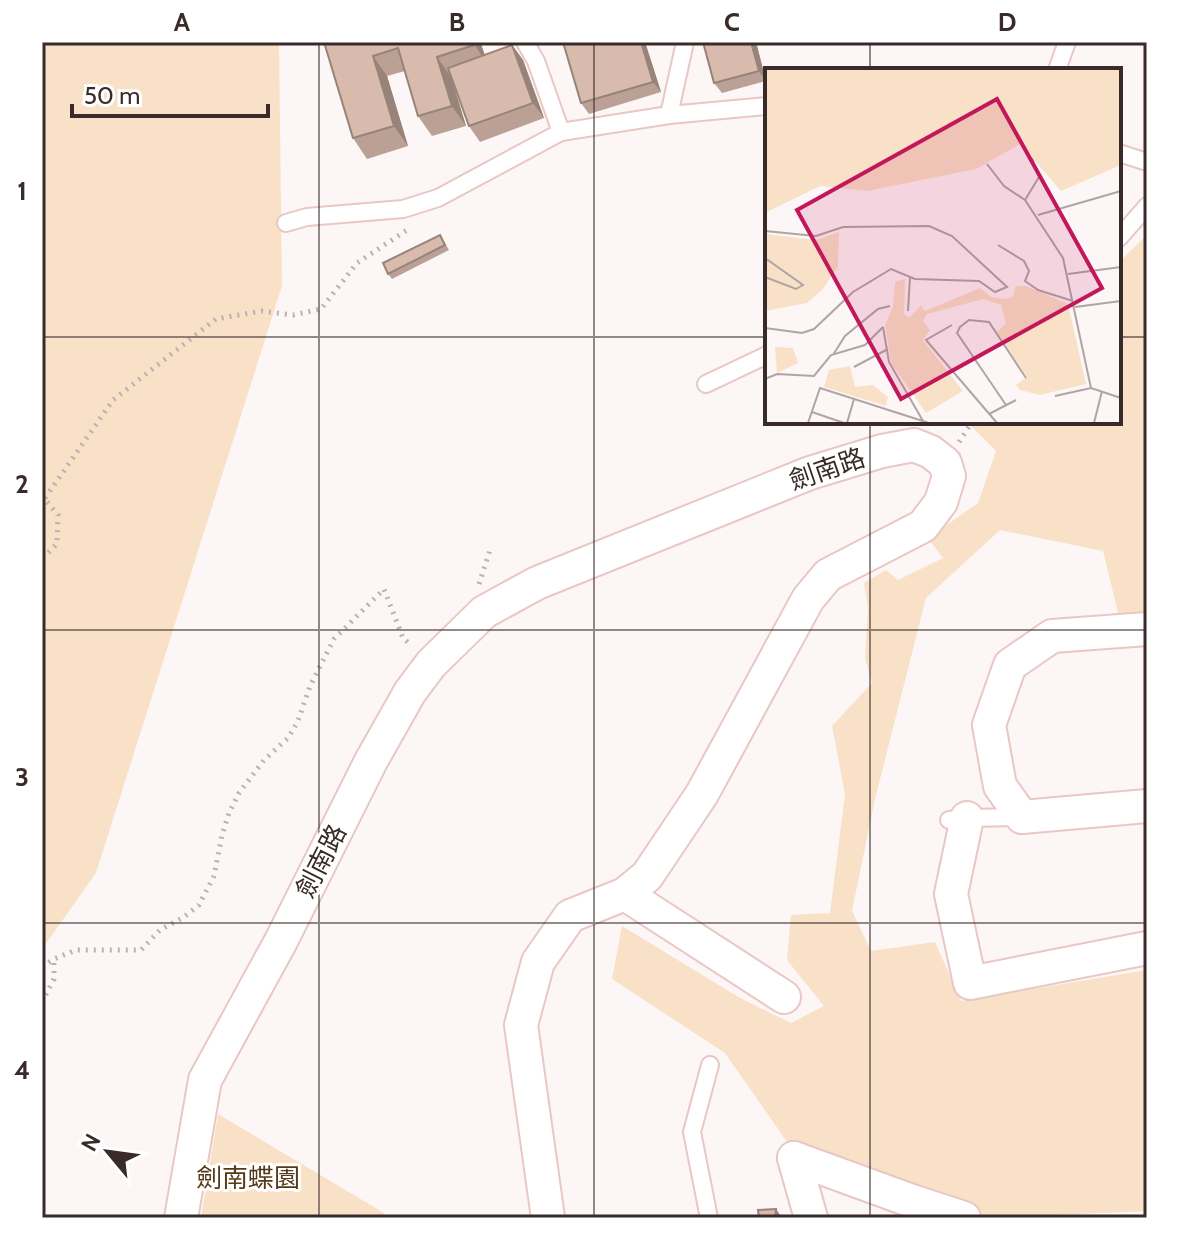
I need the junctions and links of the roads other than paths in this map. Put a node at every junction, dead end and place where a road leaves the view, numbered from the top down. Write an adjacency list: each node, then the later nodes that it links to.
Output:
1 (525, 42): 7 (lane)
2 (685, 42): 6 (lane)
3 (1067, 42): 4 (lane)
4 (1058, 68)
5 (765, 106): 6 (lane)
6 (669, 115): 7 (lane)
7 (561, 132): 11 (lane)
8 (1121, 154): 9 (lane)
9 (1147, 162)
10 (1147, 206): 12 (lane)
11 (286, 223)
12 (1121, 236)
13 (765, 356): 14 (lane)
14 (706, 384)
15 (1147, 629): 17 (street)
16 (1147, 806): 17 (street)
17 (1022, 817): 18 (lane)
18 (958, 819): 20 (street)
19 (625, 894): 21 (street); 24 (street, 劍南路); 25 (street, 劍南路)
20 (1147, 948)
21 (784, 997)
22 (710, 1065): 26 (lane)
23 (912, 1210): 27 (street); 28 (street)
24 (181, 1218)
25 (548, 1218)
26 (709, 1218)
27 (811, 1218)
28 (964, 1218)

